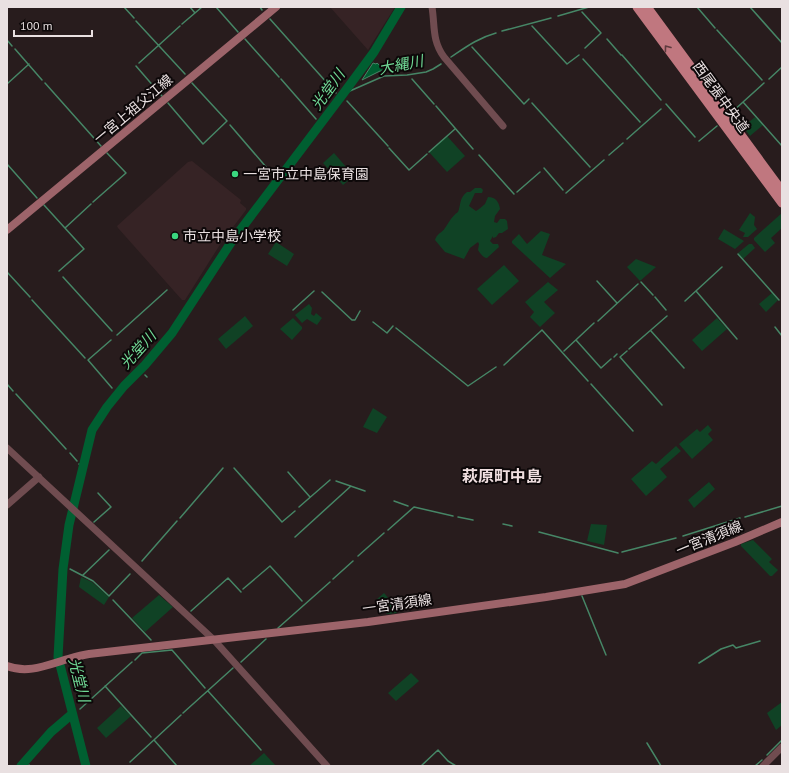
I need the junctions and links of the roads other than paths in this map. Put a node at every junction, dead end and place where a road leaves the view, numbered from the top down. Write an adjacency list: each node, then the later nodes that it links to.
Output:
1 (276, 7): 8 (main road, 一宮上祖父江線)
2 (432, 7): 5 (street)
3 (638, 7): 7 (main road, 西尾張中央道, one-way to 3)
4 (647, 7): 6 (main road, 西尾張中央道)
5 (503, 126)
6 (782, 191)
7 (782, 203)
8 (7, 230)
9 (7, 448): 10 (street)
10 (38, 477): 11 (street); 13 (street)
11 (7, 505)
12 (782, 522): 13 (main road, 一宮清須線)
13 (214, 640): 14 (main road, 一宮清須線); 16 (street)
14 (7, 666)
15 (782, 747): 17 (street)
16 (327, 766)
17 (763, 766)

